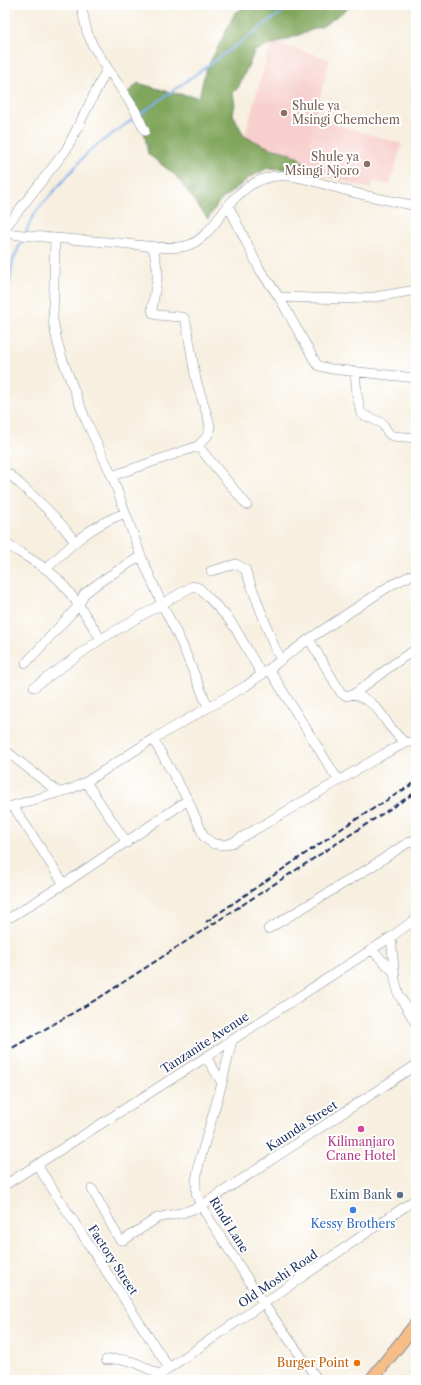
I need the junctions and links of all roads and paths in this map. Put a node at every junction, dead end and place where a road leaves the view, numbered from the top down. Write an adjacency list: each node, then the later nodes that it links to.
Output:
1 (81, 5): 2 (street)
2 (107, 69): 3 (street); 6 (street)
3 (145, 131)
4 (228, 205): 5 (street); 9 (street); 11 (street)
5 (416, 206)
6 (5, 228)
7 (5, 233): 8 (street)
8 (55, 239): 9 (street); 17 (street)
9 (153, 246): 15 (street)
10 (416, 290): 11 (street)
11 (279, 297): 12 (street)
12 (356, 371): 13 (street); 14 (street)
13 (416, 378)
14 (416, 438)
15 (198, 446): 17 (street); 18 (street)
16 (9, 474): 20 (street)
17 (112, 476): 19 (street)
18 (247, 504)
19 (125, 513): 20 (street); 22 (street)
20 (75, 542): 23 (street)
21 (5, 543): 23 (street)
22 (141, 556): 26 (street); 27 (street)
23 (46, 569): 27 (street)
24 (211, 571): 31 (street)
25 (416, 573): 29 (street)
26 (162, 604): 28 (street); 33 (street); 36 (street)
27 (79, 605): 28 (street); 32 (street)
28 (101, 639): 34 (street)
29 (309, 639): 31 (street); 35 (street)
30 (416, 648): 35 (street)
31 (282, 659): 33 (street)
32 (26, 663)
33 (265, 672): 36 (street); 41 (street)
34 (34, 687)
35 (354, 694): 39 (street)
36 (208, 707): 37 (street)
37 (153, 739): 42 (street); 44 (street)
38 (416, 741): 39 (street)
39 (405, 744): 41 (street)
40 (5, 750): 43 (street)
41 (338, 780): 44 (street)
42 (86, 782): 43 (street); 47 (street)
43 (58, 792): 45 (street)
44 (188, 800): 47 (street)
45 (9, 807): 48 (street)
46 (416, 839): 51 (street)
47 (127, 843): 48 (street)
48 (64, 884): 49 (street)
49 (11, 917)
50 (415, 918): 52 (street, Tanzanite Avenue)
51 (268, 929)
52 (391, 937): 53 (street, Tanzanite Avenue); 54 (street)
53 (372, 950): 54 (street); 56 (street, Tanzanite Avenue)
54 (393, 970): 55 (street)
55 (416, 1024)
56 (232, 1040): 57 (street, Tanzanite Avenue); 59 (street, Rindi Lane)
57 (206, 1057): 59 (street); 60 (street, Tanzanite Avenue)
58 (416, 1065): 64 (street, Kaunda Street)
59 (222, 1083): 64 (street, Rindi Lane)
60 (37, 1165): 61 (street, Tanzanite Avenue); 68 (street, Factory Street)
61 (5, 1185)
62 (92, 1189): 64 (street, Kaunda Street)
63 (416, 1199): 65 (street, Old Moshi Road)
64 (201, 1206): 65 (street, Rindi Lane)
65 (263, 1303): 68 (street, Old Moshi Road); 70 (street, Rindi Lane)
66 (416, 1324): 71 (main road)
67 (106, 1360): 69 (street)
68 (169, 1368): 69 (street, Old Moshi Road)
69 (157, 1378)
70 (318, 1380)
71 (371, 1380)

